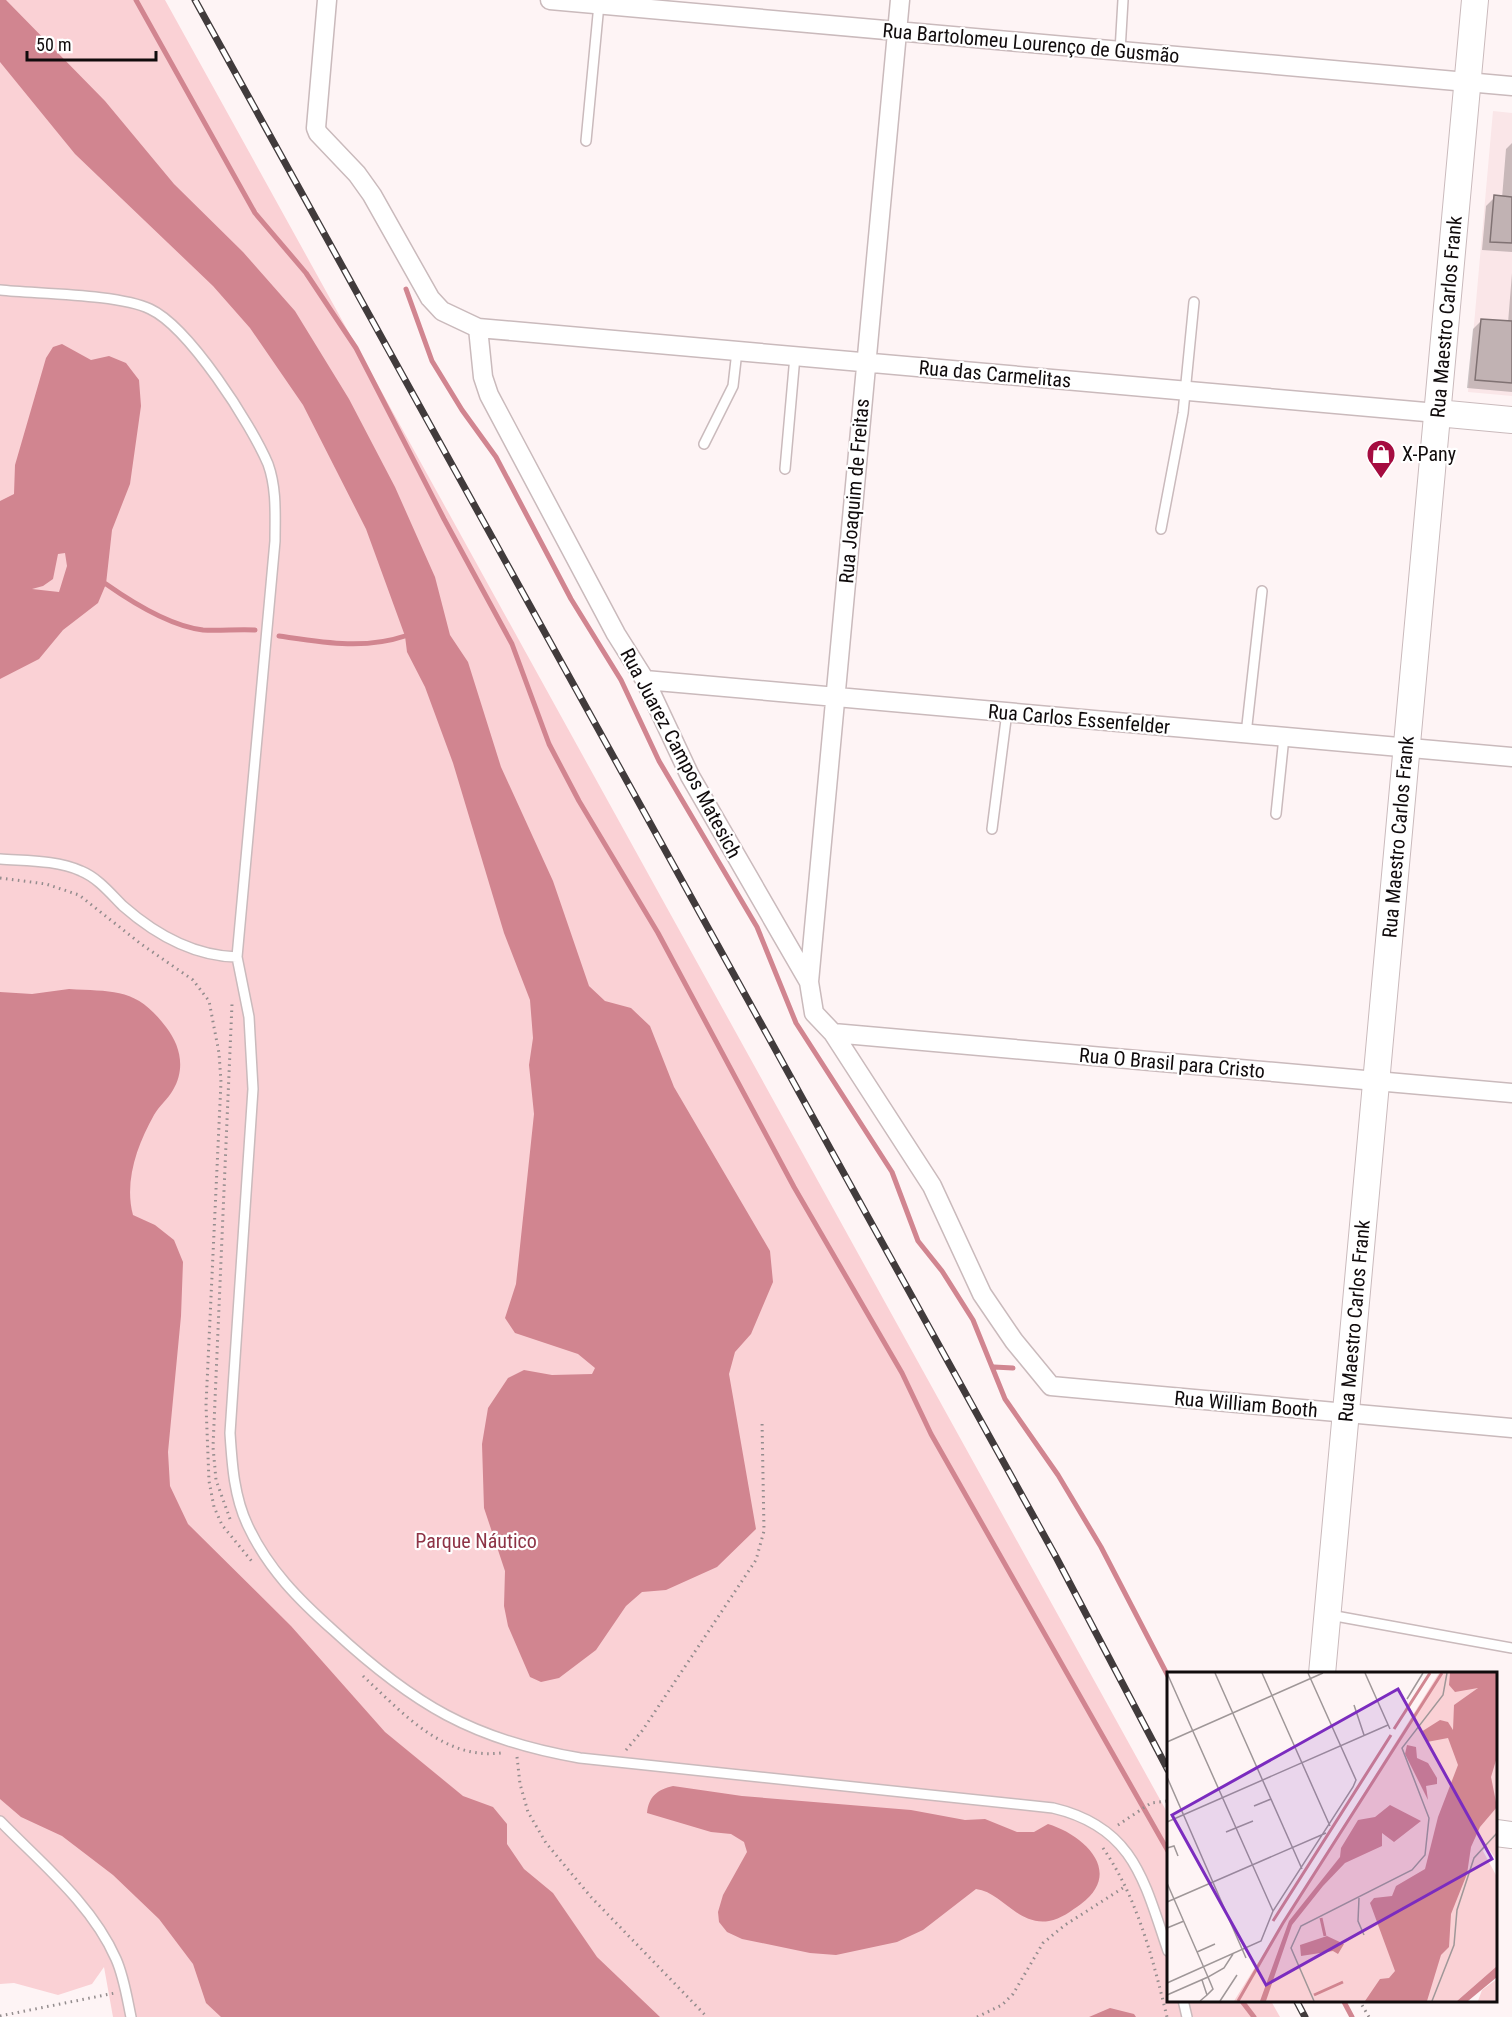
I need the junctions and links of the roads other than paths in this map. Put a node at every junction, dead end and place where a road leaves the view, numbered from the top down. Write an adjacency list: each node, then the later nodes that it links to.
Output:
1 (327, 0): 14 (street)
2 (550, 0): 6 (street, Rua Bartolomeu Lourenço de Gusmão)
3 (900, 0): 7 (street, Rua Joaquim de Freitas)
4 (1123, 0): 8 (lane)
5 (1475, 0): 9 (street, Rua Maestro Carlos Frank)
6 (599, 4): 7 (street, Rua Bartolomeu Lourenço de Gusmão); 11 (lane)
7 (897, 31): 8 (street, Rua Bartolomeu Lourenço de Gusmão); 17 (street, Rua Joaquim de Freitas)
8 (1120, 51): 9 (street, Rua Bartolomeu Lourenço de Gusmão)
9 (1467, 82): 10 (street, Rua Bartolomeu Lourenço de Gusmão); 19 (street, Rua Maestro Carlos Frank)
10 (1512, 86)
11 (586, 141)
12 (0, 290): 35 (lane)
13 (1194, 302): 18 (lane)
14 (478, 328): 15 (street, Rua das Carmelitas); 25 (street, Rua Juarez Campos Matesich)
15 (737, 351): 16 (street, Rua das Carmelitas); 21 (lane)
16 (795, 356): 17 (street, Rua das Carmelitas); 22 (lane)
17 (866, 362): 18 (street, Rua das Carmelitas); 26 (street, Rua Joaquim de Freitas)
18 (1185, 391): 19 (street, Rua das Carmelitas); 23 (lane)
19 (1437, 413): 20 (street, Rua das Carmelitas); 30 (street, Rua Maestro Carlos Frank)
20 (1512, 420)
21 (704, 444)
22 (785, 469)
23 (1161, 529)
24 (1262, 591): 28 (lane)
25 (645, 680): 26 (street, Rua Carlos Essenfelder); 36 (street, Rua Juarez Campos Matesich)
26 (835, 697): 27 (street, Rua Carlos Essenfelder); 36 (street, Rua Joaquim de Freitas)
27 (1006, 712): 28 (street, Rua Carlos Essenfelder); 33 (lane)
28 (1246, 734): 29 (street, Rua Carlos Essenfelder)
29 (1284, 737): 30 (street, Rua Carlos Essenfelder); 32 (lane)
30 (1406, 748): 31 (street, Rua Carlos Essenfelder); 38 (street, Rua Maestro Carlos Frank)
31 (1512, 757)
32 (1276, 814)
33 (992, 830)
34 (0, 859): 35 (lane)
35 (237, 957): 49 (lane)
36 (809, 982): 37 (street, Rua Juarez Campos Matesich)
37 (833, 1033): 38 (street, Rua O Brasil para Cristo); 40 (street, Rua Juarez Campos Matesich)
38 (1376, 1081): 39 (street, Rua O Brasil para Cristo); 41 (street, Rua Maestro Carlos Frank)
39 (1512, 1093)
40 (1051, 1386): 41 (street, Rua William Booth)
41 (1346, 1413): 42 (street, Rua William Booth); 43 (street, Rua Maestro Carlos Frank)
42 (1512, 1428)
43 (1327, 1615): 44 (lane); 45 (street, Rua Maestro Carlos Frank)
44 (1512, 1648)
45 (1322, 1672)
46 (0, 1821): 51 (lane)
47 (1497, 1833): 48 (street)
48 (1512, 1835)
49 (1167, 1948)
50 (1183, 2002): 52 (lane)
51 (131, 2017)
52 (1187, 2017)

